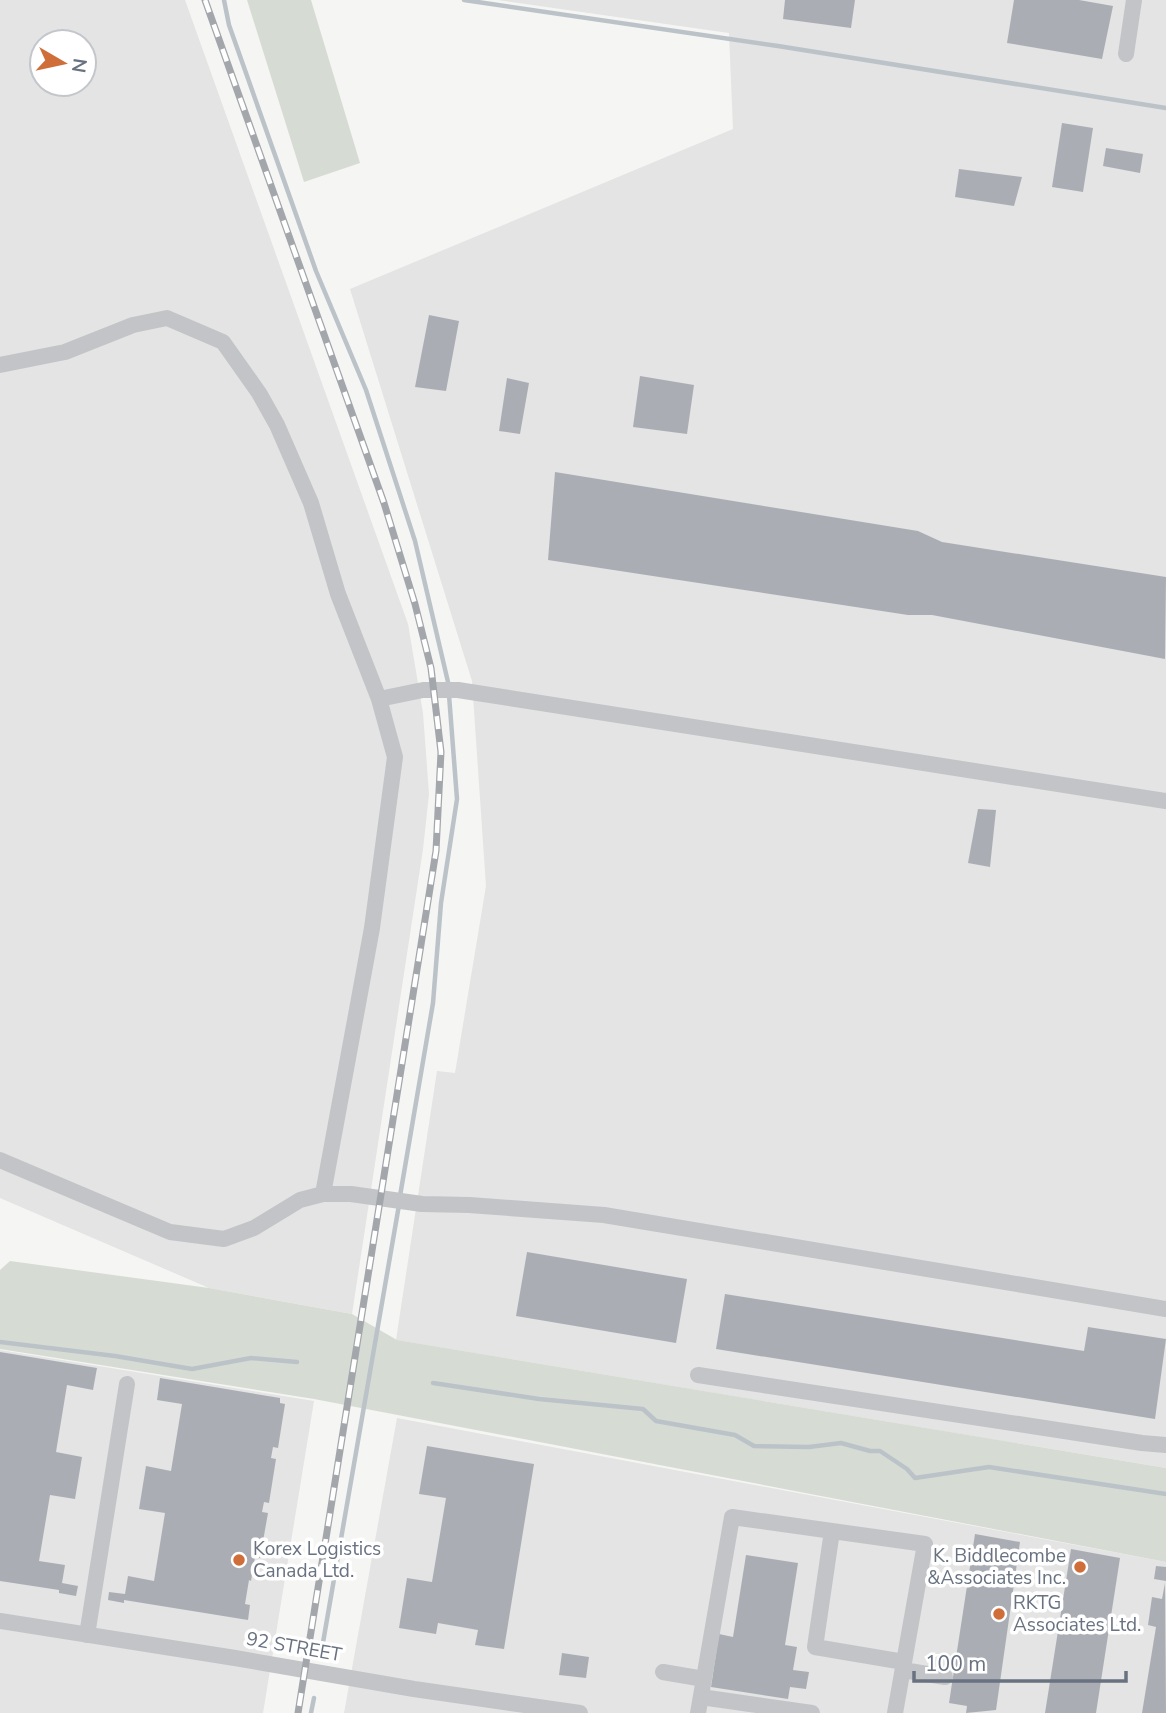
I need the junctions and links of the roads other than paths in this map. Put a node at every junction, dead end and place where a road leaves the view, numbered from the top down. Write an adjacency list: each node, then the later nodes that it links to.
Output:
1 (1134, 0): 2 (street)
2 (1126, 54)
3 (0, 365): 4 (street)
4 (379, 699): 5 (street); 7 (street)
5 (1166, 801)
6 (0, 1160): 7 (street)
7 (323, 1194): 8 (street)
8 (1166, 1310)
9 (698, 1375): 11 (street)
10 (127, 1384): 14 (street)
11 (1166, 1445)
12 (832, 1531): 15 (street); 15 (street); 18 (street)
13 (0, 1621): 14 (street, 92 STREET)
14 (87, 1635): 20 (street, 92 STREET)
15 (904, 1666): 17 (street); 23 (street)
16 (663, 1672): 18 (street)
17 (944, 1676)
18 (704, 1679): 19 (street)
19 (701, 1696): 21 (street); 22 (street)
20 (580, 1713)
21 (698, 1713)
22 (812, 1713)
23 (898, 1713)

